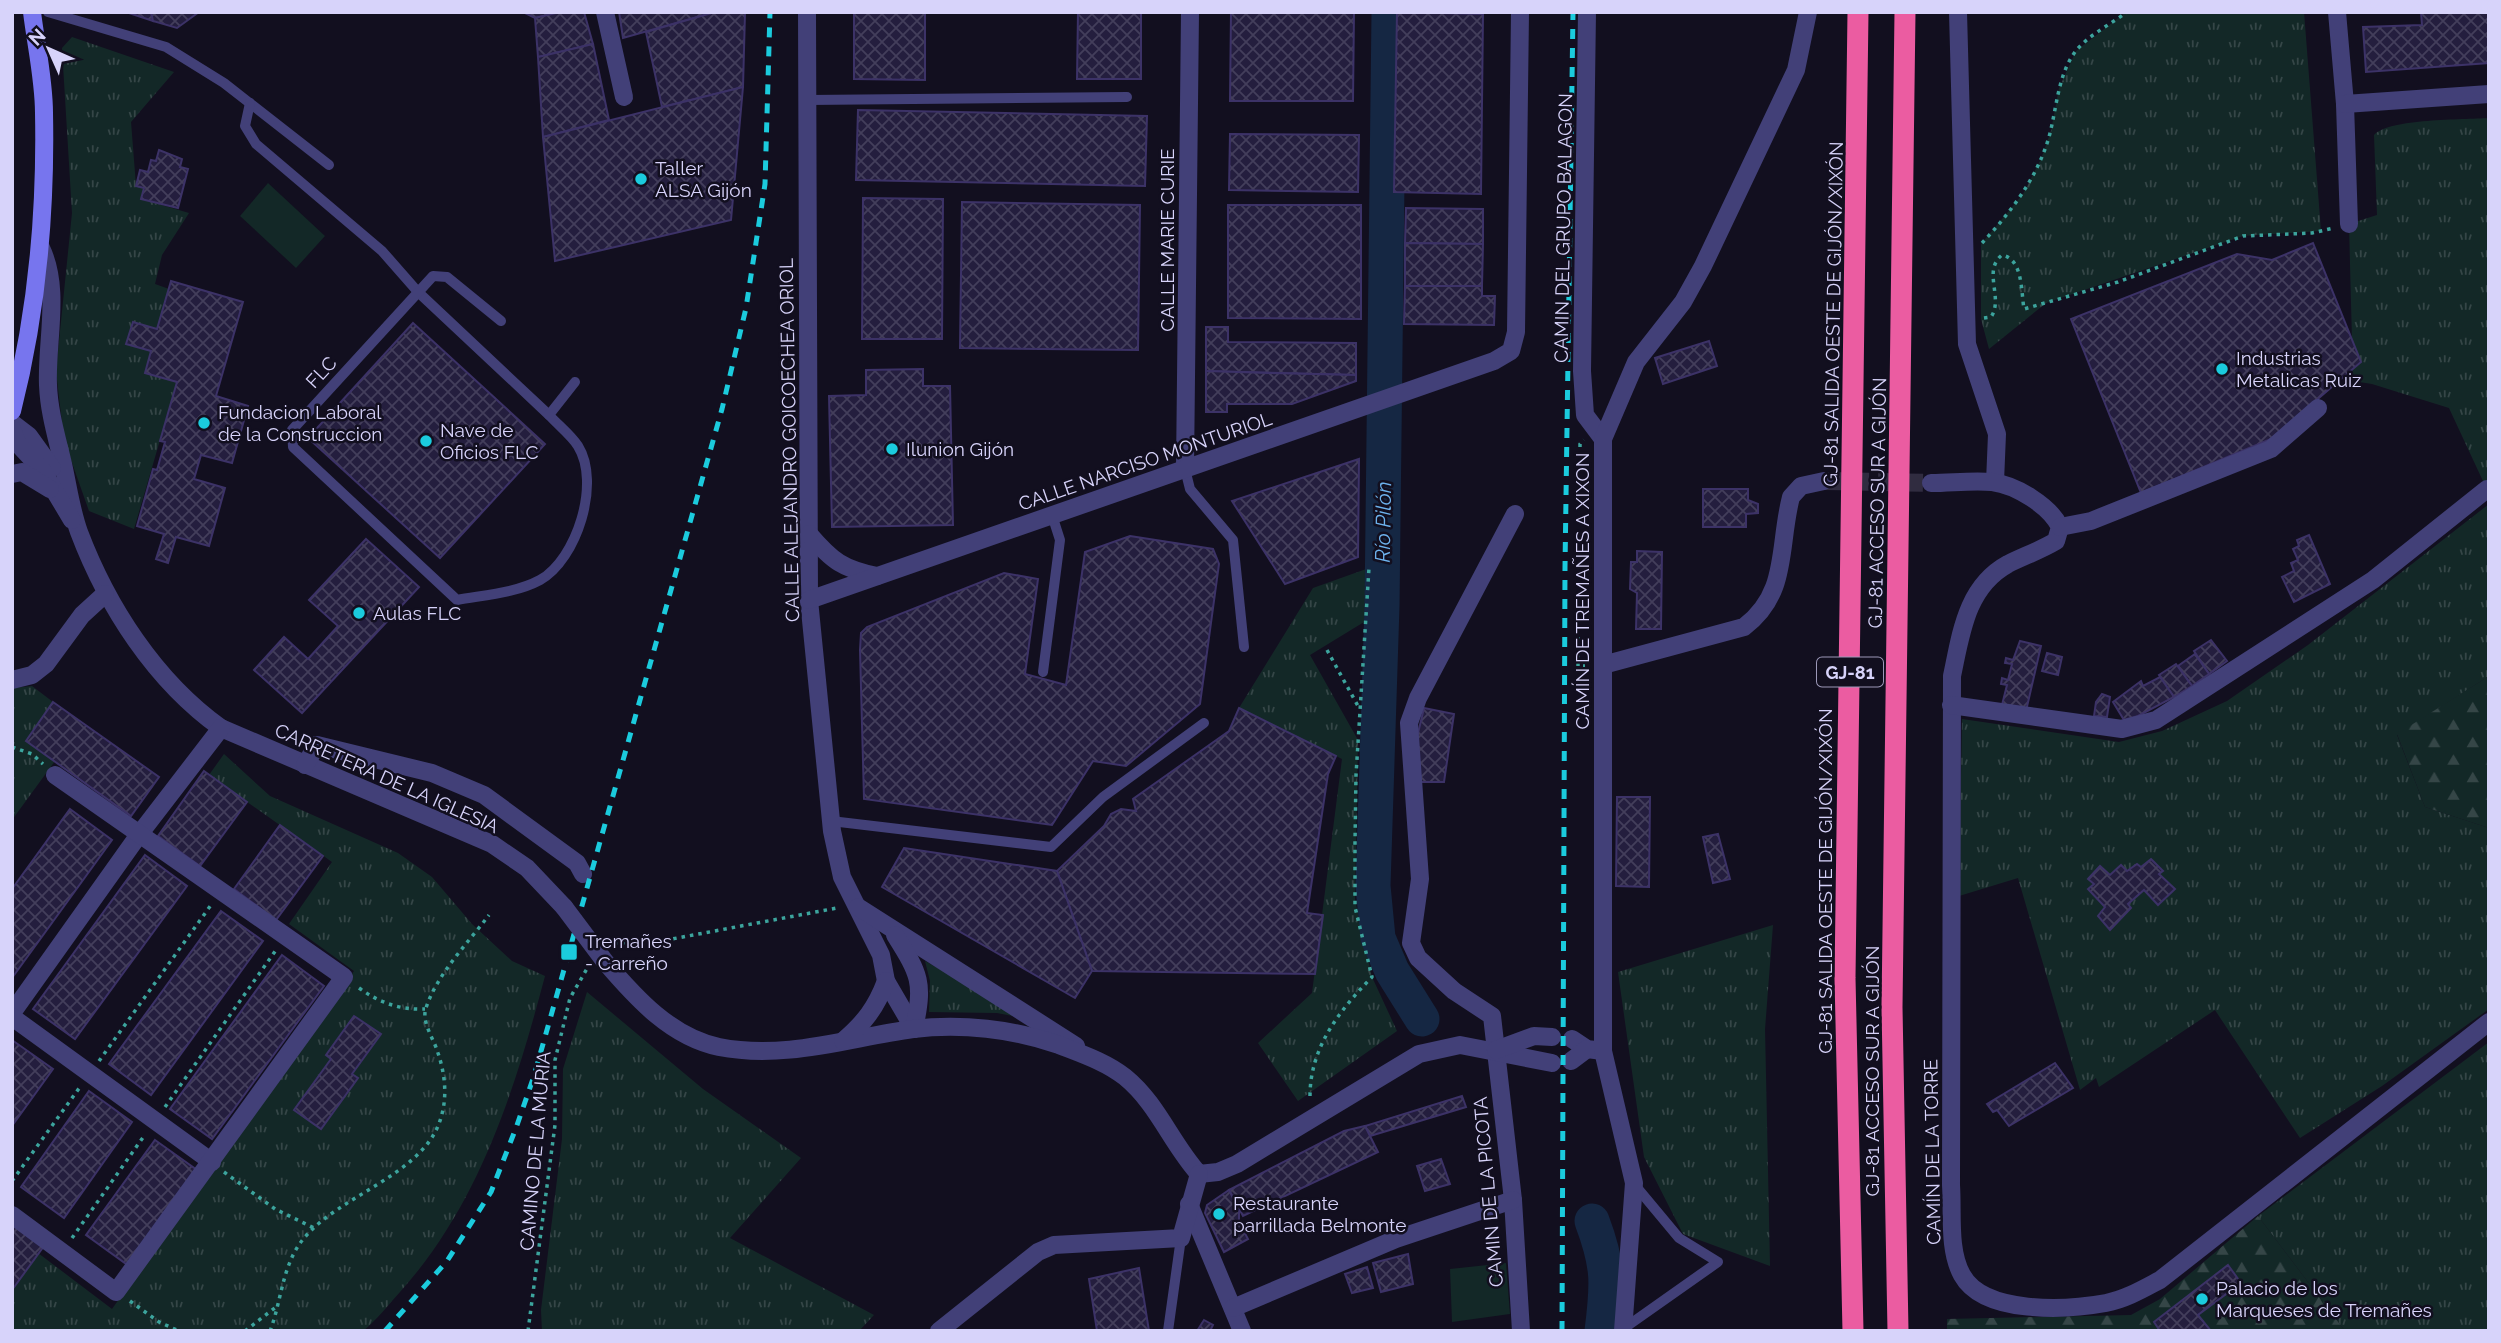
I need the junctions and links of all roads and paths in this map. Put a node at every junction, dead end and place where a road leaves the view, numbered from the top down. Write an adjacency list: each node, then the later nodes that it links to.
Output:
1 (32, 12): 22 (street)
2 (48, 12): 18 (lane)
3 (605, 12): 15 (street)
4 (807, 12): 17 (street, CALLE ALEJANDRO GOICOECHEA ORIOL)
5 (1190, 12): 36 (street, CALLE MARIE CURIE)
6 (1520, 12): 36 (street, CALLE NARCISO MONTURIOL)
7 (1587, 12): 33 (street, CAMIN DEL GRUPO BALAGON)
8 (1808, 12): 33 (street, CAMÍN DE TREMAÑES A XIXON)
9 (1858, 12): 112 (highway, GJ-81 SALIDA OESTE DE GIJÓN/XIXÓN / GJ-81)
10 (1905, 12): 113 (highway, GJ-81 ACCESO SUR A GIJÓN / GJ-81)
11 (1958, 12): 40 (street)
12 (2127, 12): 23 (path)
13 (2337, 12): 19 (street)
14 (2489, 94): 19 (street)
15 (624, 97)
16 (1127, 97): 17 (lane)
17 (808, 100): 48 (street, CALLE ALEJANDRO GOICOECHEA ORIOL)
18 (250, 103): 20 (lane); 24 (lane)
19 (2345, 104): 21 (street)
20 (329, 165)
21 (2349, 224): 25 (path)
22 (41, 248): 29 (street); 43 (street, CARRETERA DE LA IGLESIA)
23 (1980, 253)
24 (418, 292): 26 (lane, FLC); 30 (lane); 30 (lane, FLC)
25 (1980, 306)
26 (501, 321)
27 (575, 382): 30 (lane)
28 (2318, 408): 46 (street)
29 (12, 411)
30 (549, 415)
31 (12, 423): 43 (street, CARRETERA DE LA IGLESIA)
32 (12, 429): 42 (street, CARRETERA DE LA IGLESIA)
33 (1603, 439): 55 (street, CAMÍN DE TREMAÑES A XIXON)
34 (1580, 444): 35 (path)
35 (1580, 464)
36 (1185, 469): 45 (street, CALLE NARCISO MONTURIOL); 53 (lane)
37 (12, 474): 42 (street, CARRETERA DE LA IGLESIA)
38 (1824, 481): 55 (street)
39 (1931, 482): 40 (street)
40 (1995, 482): 46 (street)
41 (2487, 489): 58 (street)
42 (52, 490): 47 (street, CARRETERA DE LA IGLESIA)
43 (72, 501): 47 (street, CARRETERA DE LA IGLESIA)
44 (1515, 514): 83 (street, CAMIN DE LA PICOTA)
45 (1052, 515): 50 (street, CALLE NARCISO MONTURIOL); 56 (lane)
46 (2060, 527): 58 (street, CAMÍN DE LA TORRE)
47 (78, 529): 51 (street, CARRETERA DE LA IGLESIA)
48 (809, 534): 50 (street); 52 (street, CALLE ALEJANDRO GOICOECHEA ORIOL)
49 (1369, 568): 59 (path)
50 (877, 576): 52 (street, CALLE NARCISO MONTURIOL)
51 (105, 594): 57 (street); 61 (street, CARRETERA DE LA IGLESIA)
52 (808, 600): 65 (street, CALLE ALEJANDRO GOICOECHEA ORIOL)
53 (1244, 647)
54 (1327, 650): 59 (path)
55 (1602, 665): 82 (street, CAMÍN DE TREMAÑES A XIXON)
56 (1043, 672)
57 (12, 680)
58 (1951, 705): 78 (street, CAMÍN DE LA TORRE)
59 (1359, 708): 88 (path)
60 (1204, 723): 65 (lane)
61 (222, 728): 63 (street, CARRETERA DE LA IGLESIA); 66 (street)
62 (12, 747): 64 (path)
63 (305, 765): 67 (street); 73 (street, CARRETERA DE LA IGLESIA, bridge)
64 (55, 775): 66 (street)
65 (831, 821): 69 (street, CALLE ALEJANDRO GOICOECHEA ORIOL)
66 (138, 836): 68 (street); 77 (street)
67 (583, 874)
68 (220, 892): 72 (street); 87 (path)
69 (855, 905): 71 (street); 73 (path); 75 (street, CALLE ALEJANDRO GOICOECHEA ORIOL)
70 (489, 915): 76 (path)
71 (892, 932): 79 (street); 84 (street)
72 (285, 937): 74 (street); 89 (path)
73 (603, 958): 81 (street, CARRETERA DE LA IGLESIA); 107 (path, CAMINO DE LA MURIA)
74 (344, 977): 76 (path); 90 (street)
75 (886, 981): 79 (street, CALLE ALEJANDRO GOICOECHEA ORIOL); 81 (street)
76 (425, 1010): 97 (path)
77 (12, 1015): 87 (street)
78 (2489, 1022)
79 (914, 1029): 81 (street, CARRETERA DE LA IGLESIA); 84 (street, CARRETERA DE LA IGLESIA)
80 (1552, 1037): 83 (street)
81 (843, 1041)
82 (1587, 1046): 85 (street); 93 (street, CAMÍN DE TREMAÑES A XIXON)
83 (1496, 1050): 86 (street); 91 (street); 94 (street, CAMIN DE LA PICOTA)
84 (1093, 1058): 91 (street, CARRETERA DE LA IGLESIA)
85 (1571, 1061)
86 (1552, 1063)
87 (90, 1073): 89 (street); 92 (path)
88 (1310, 1096)
89 (156, 1120): 90 (street); 99 (path)
90 (212, 1162): 97 (path); 100 (street)
91 (1199, 1174): 95 (street)
92 (12, 1181)
93 (1634, 1183): 103 (street, CAMÍN DE TREMAÑES A XIXON); 103 (lane)
94 (1513, 1200): 102 (street); 111 (street, CAMIN DE LA PICOTA)
95 (1189, 1204): 98 (street); 102 (street)
96 (12, 1215): 99 (street)
97 (314, 1228): 101 (path)
98 (1181, 1238): 108 (street); 109 (lane)
99 (62, 1252): 100 (street)
100 (116, 1292): 104 (path)
101 (277, 1306): 105 (path); 106 (path)
102 (1233, 1308): 110 (street)
103 (1623, 1330)
104 (179, 1331)
105 (245, 1331)
106 (270, 1331)
107 (528, 1331)
108 (939, 1331)
109 (1168, 1331)
110 (1242, 1331)
111 (1521, 1331)
112 (1853, 1331)
113 (1898, 1331)

